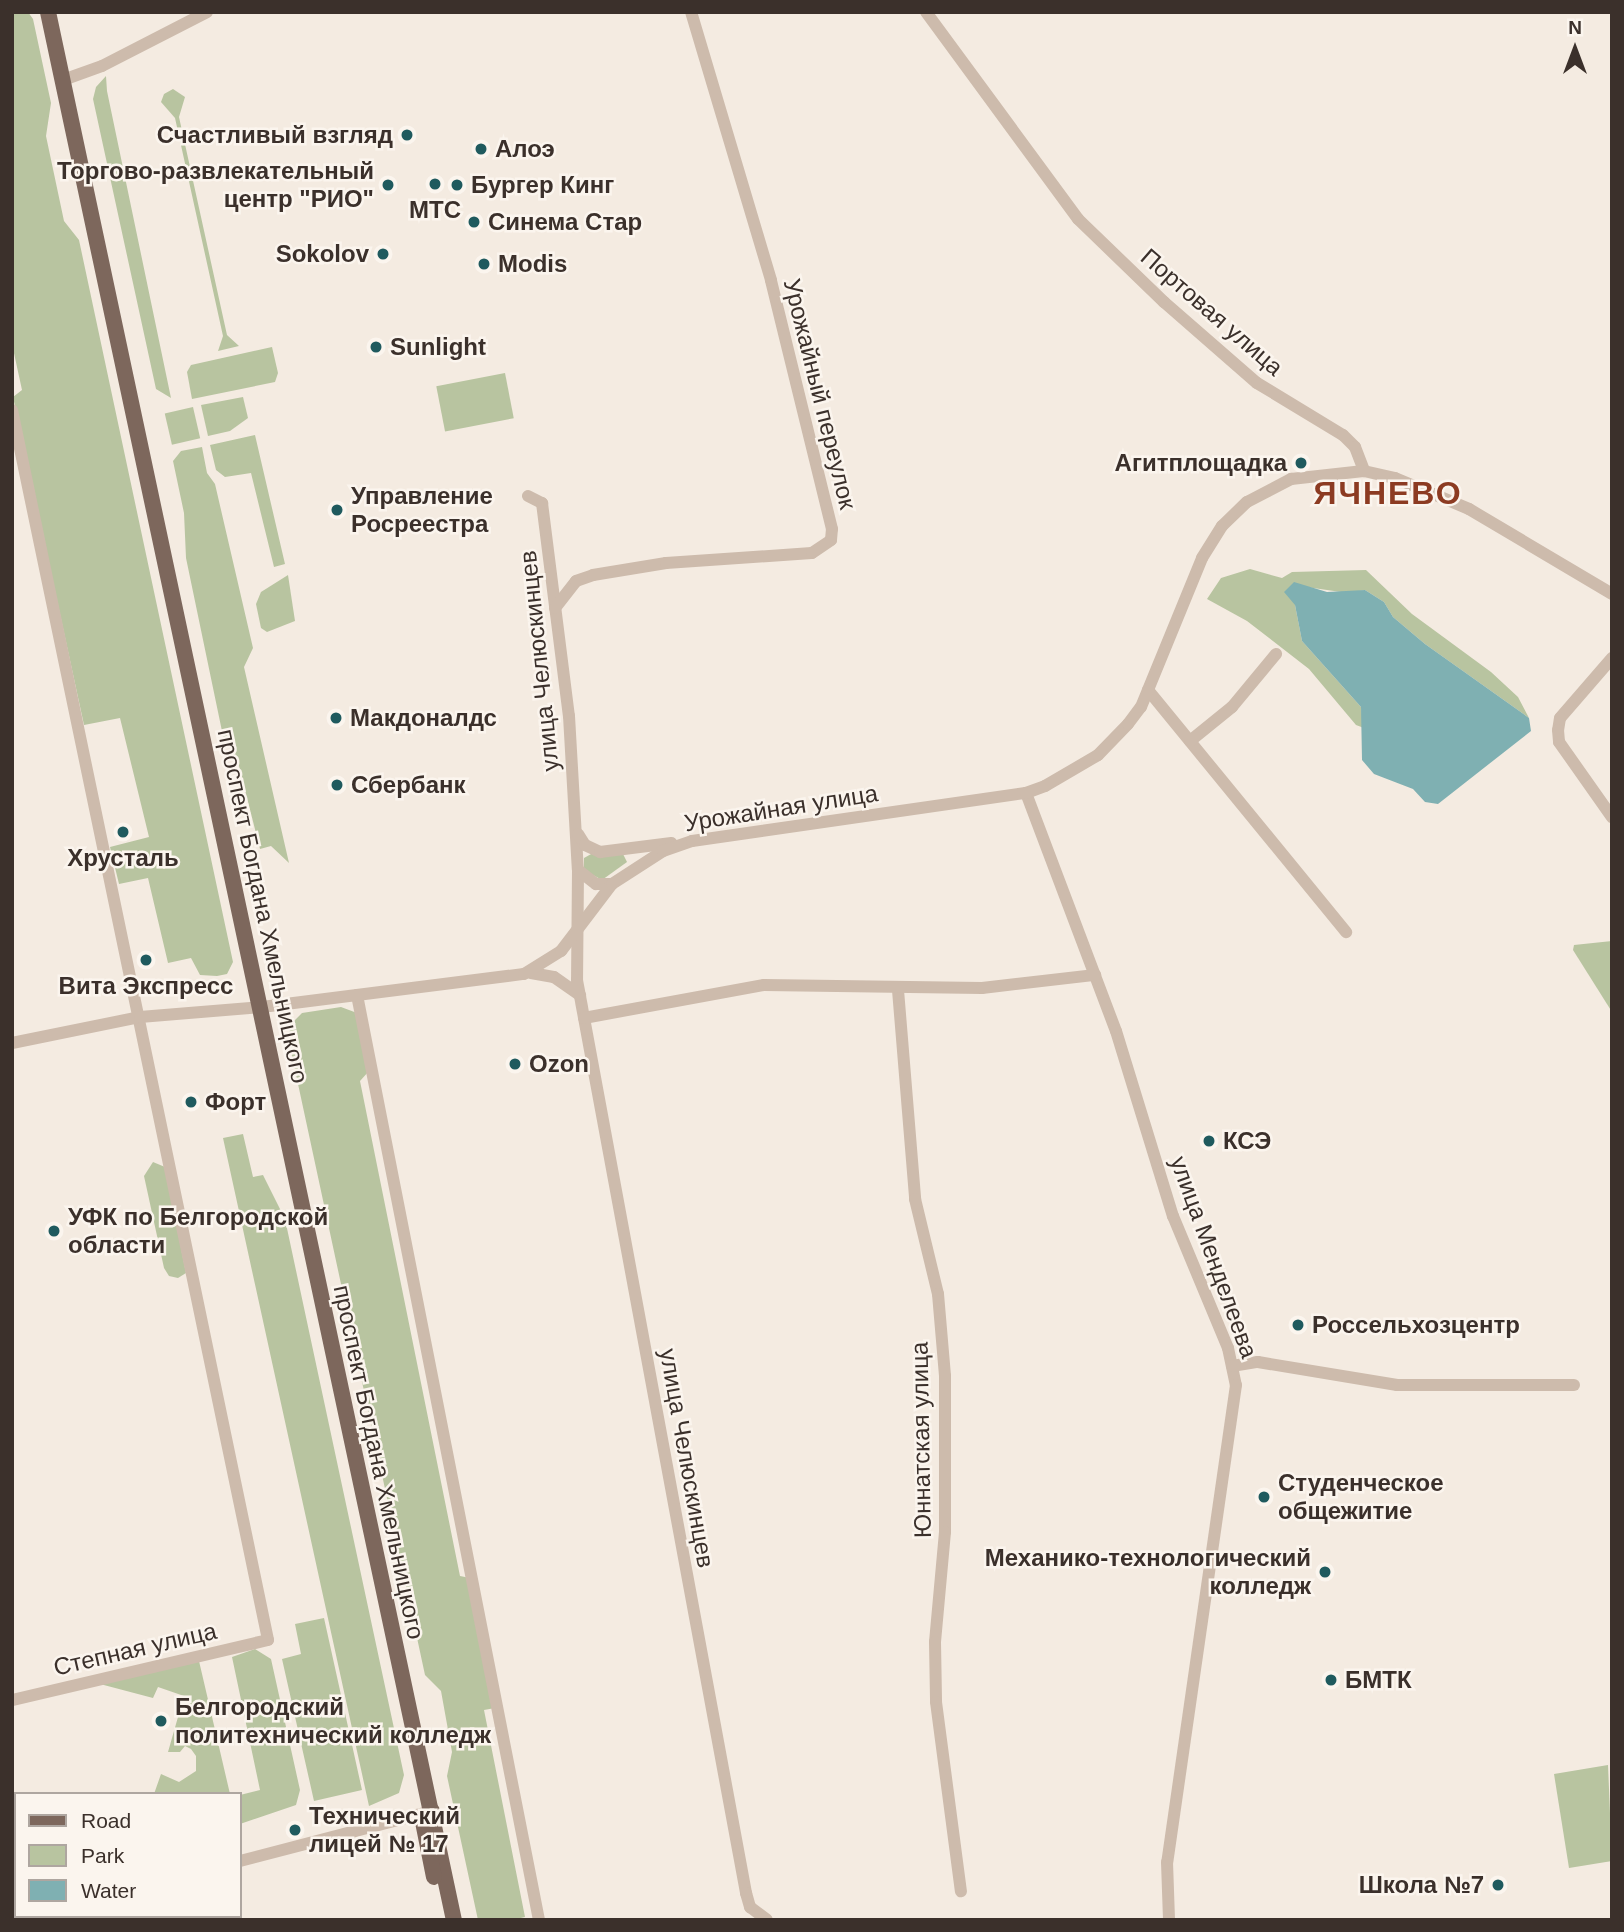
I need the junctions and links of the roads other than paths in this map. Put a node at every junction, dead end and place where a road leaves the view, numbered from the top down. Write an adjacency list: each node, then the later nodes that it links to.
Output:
1 (48, 12): 5 (main road, проспект Богдана Хмельницкого)
2 (207, 12): 5 (street)
3 (691, 12): 10 (street, Урожайный переулок)
4 (926, 12): 7 (street, Портовая улица)
5 (63, 80): 30 (main road, проспект Богдана Хмельницкого)
6 (12, 410): 31 (street)
7 (1364, 471): 9 (street); 13 (street, Урожайная улица)
8 (528, 496): 10 (street, улица Челюскинцев)
9 (1612, 594)
10 (555, 609): 17 (street, улица Челюскинцев)
11 (1276, 654): 14 (street)
12 (1612, 658): 16 (street)
13 (1148, 690): 14 (street); 15 (street, Урожайная улица)
14 (1190, 741): 22 (street)
15 (1026, 793): 18 (street, Урожайная улица); 25 (street, улица Менделеева)
16 (1612, 817)
17 (577, 831): 18 (street); 19 (street, улица Челюскинцев)
18 (692, 841): 20 (street, Урожайная улица)
19 (578, 870): 20 (street); 21 (street, улица Челюскинцев)
20 (612, 884): 21 (street, Урожайная улица)
21 (579, 923): 23 (street, Урожайная улица); 26 (street, улица Челюскинцев)
22 (1346, 932)
23 (552, 960): 24 (street, Урожайная улица); 26 (street)
24 (524, 974): 28 (street, Урожайная улица); 29 (street)
25 (1095, 975): 27 (street); 34 (street, улица Менделеева)
26 (577, 980): 29 (street, улица Челюскинцев)
27 (898, 990): 32 (street); 39 (street, Юннатская улица)
28 (357, 995): 30 (street, Урожайная улица); 42 (street)
29 (580, 995): 32 (street, улица Челюскинцев)
30 (262, 1007): 31 (street, Урожайная улица); 37 (main road, проспект Богдана Хмельницкого)
31 (140, 1017): 33 (street, Урожайная улица); 36 (street, Степная улица)
32 (584, 1018): 43 (street, улица Челюскинцев)
33 (12, 1043)
34 (1232, 1366): 35 (street); 44 (street, улица Менделеева)
35 (1574, 1385)
36 (12, 1700)
37 (432, 1811): 38 (street); 40 (main road, проспект Богдана Хмельницкого); 41 (main road, проспект Богдана Хмельницкого)
38 (242, 1860)
39 (961, 1891)
40 (443, 1920)
41 (454, 1920)
42 (539, 1920)
43 (767, 1920)
44 (1169, 1920)

